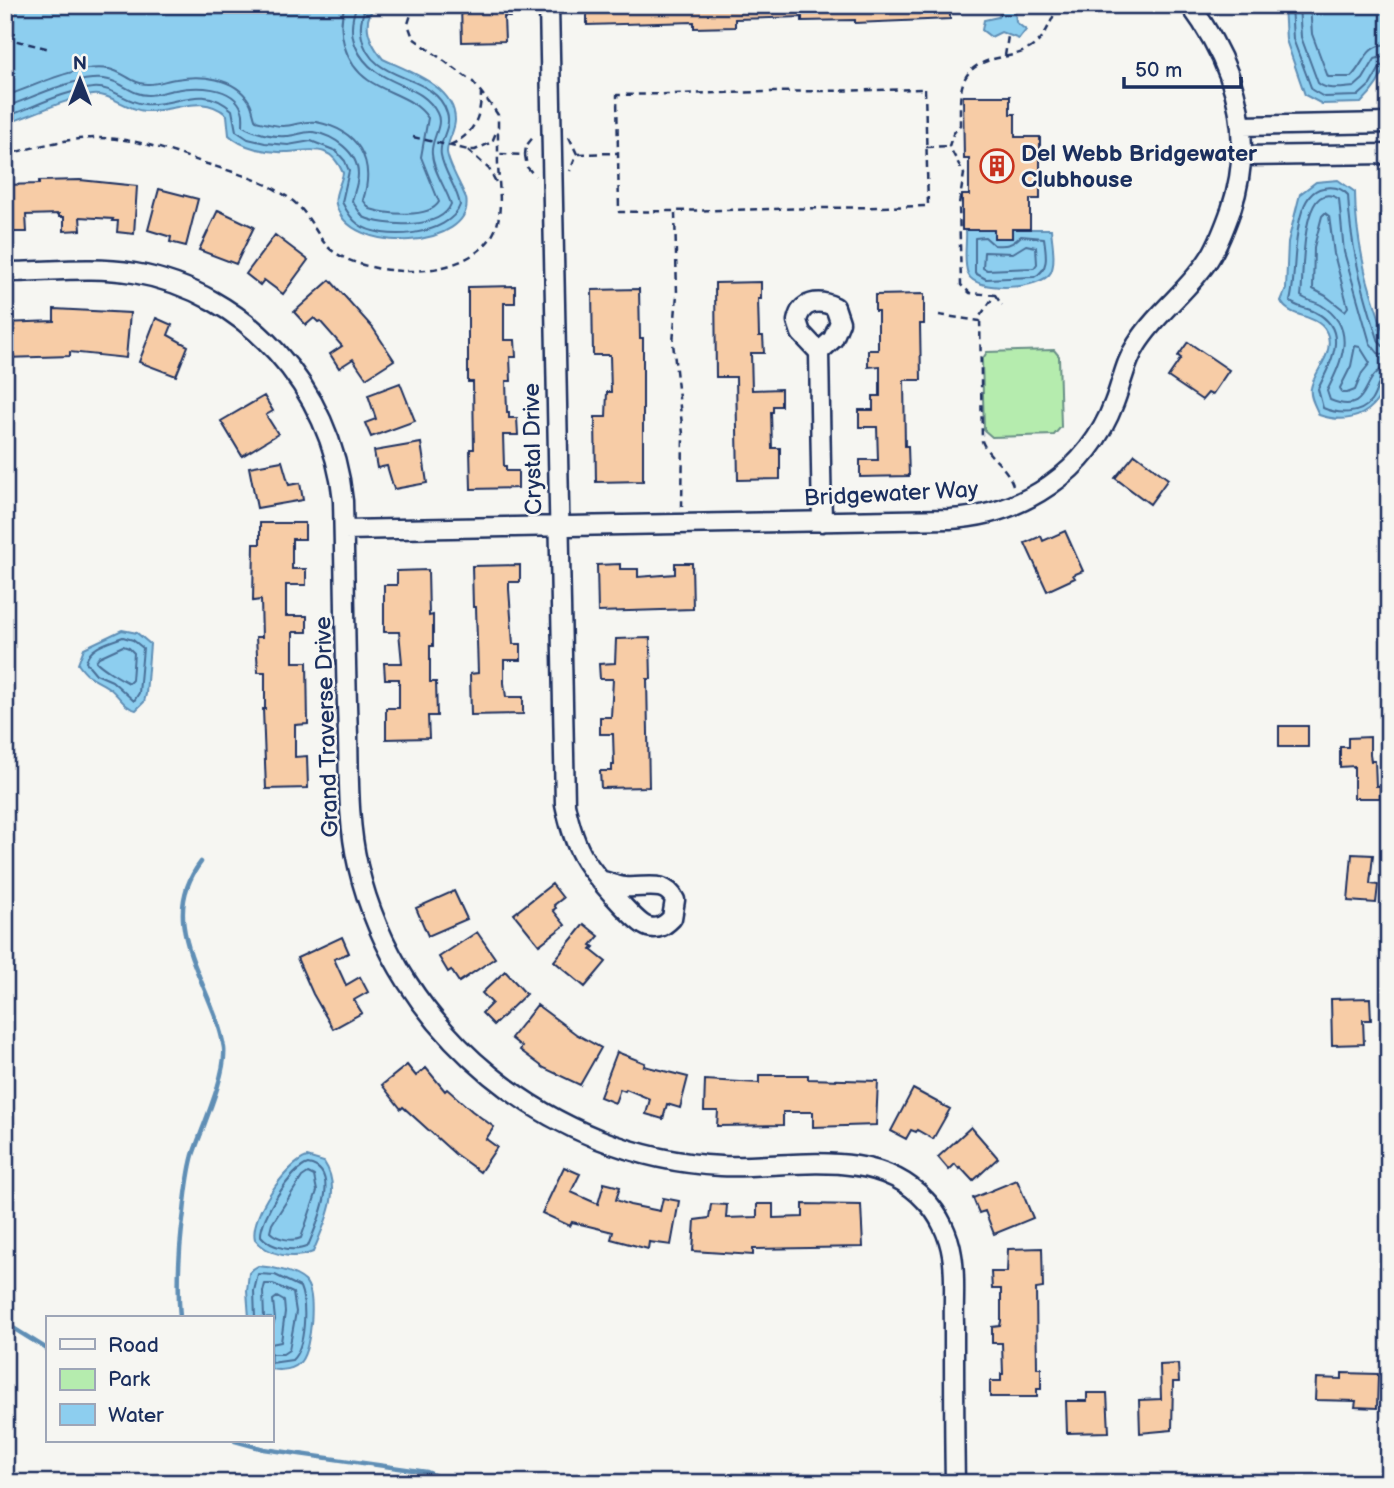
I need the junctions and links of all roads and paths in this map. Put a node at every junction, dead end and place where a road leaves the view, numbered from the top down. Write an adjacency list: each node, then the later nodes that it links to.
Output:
1 (414, 5): 9 (path)
2 (549, 5): 13 (street, Crystal Drive)
3 (1059, 5): 8 (path)
4 (1190, 5): 12 (street, Bridgewater Way)
5 (1009, 36): 8 (path)
6 (5, 38): 7 (path)
7 (50, 49)
8 (1005, 56): 16 (path)
9 (481, 90): 10 (path); 15 (path)
10 (498, 122): 18 (path); 20 (path)
11 (1389, 123): 12 (street)
12 (1242, 126): 24 (street, Bridgewater Way)
13 (551, 130): 20 (path); 36 (street, Crystal Drive)
14 (413, 137): 15 (path)
15 (450, 145): 18 (path)
16 (949, 146): 17 (path); 28 (path)
17 (926, 147): 19 (path); 26 (path)
18 (468, 150): 25 (path)
19 (617, 153): 21 (path); 26 (path)
20 (498, 154): 25 (path)
21 (578, 154)
22 (1389, 154): 24 (street)
23 (5, 155): 25 (path)
24 (1242, 156): 33 (street, Bridgewater Way)
25 (498, 188)
26 (675, 212): 35 (path)
27 (5, 272): 37 (street, Grand Traverse Drive)
28 (995, 295): 29 (path); 31 (path)
29 (1002, 305)
30 (939, 315): 31 (path)
31 (980, 321): 33 (path)
32 (819, 352): 34 (street)
33 (1020, 504): 34 (street, Bridgewater Way)
34 (822, 522): 35 (street, Bridgewater Way)
35 (683, 524): 36 (street, Bridgewater Way)
36 (558, 527): 37 (street, Bridgewater Way); 38 (street, Crystal Drive)
37 (344, 530): 39 (street, Grand Traverse Drive)
38 (603, 881)
39 (955, 1483)

